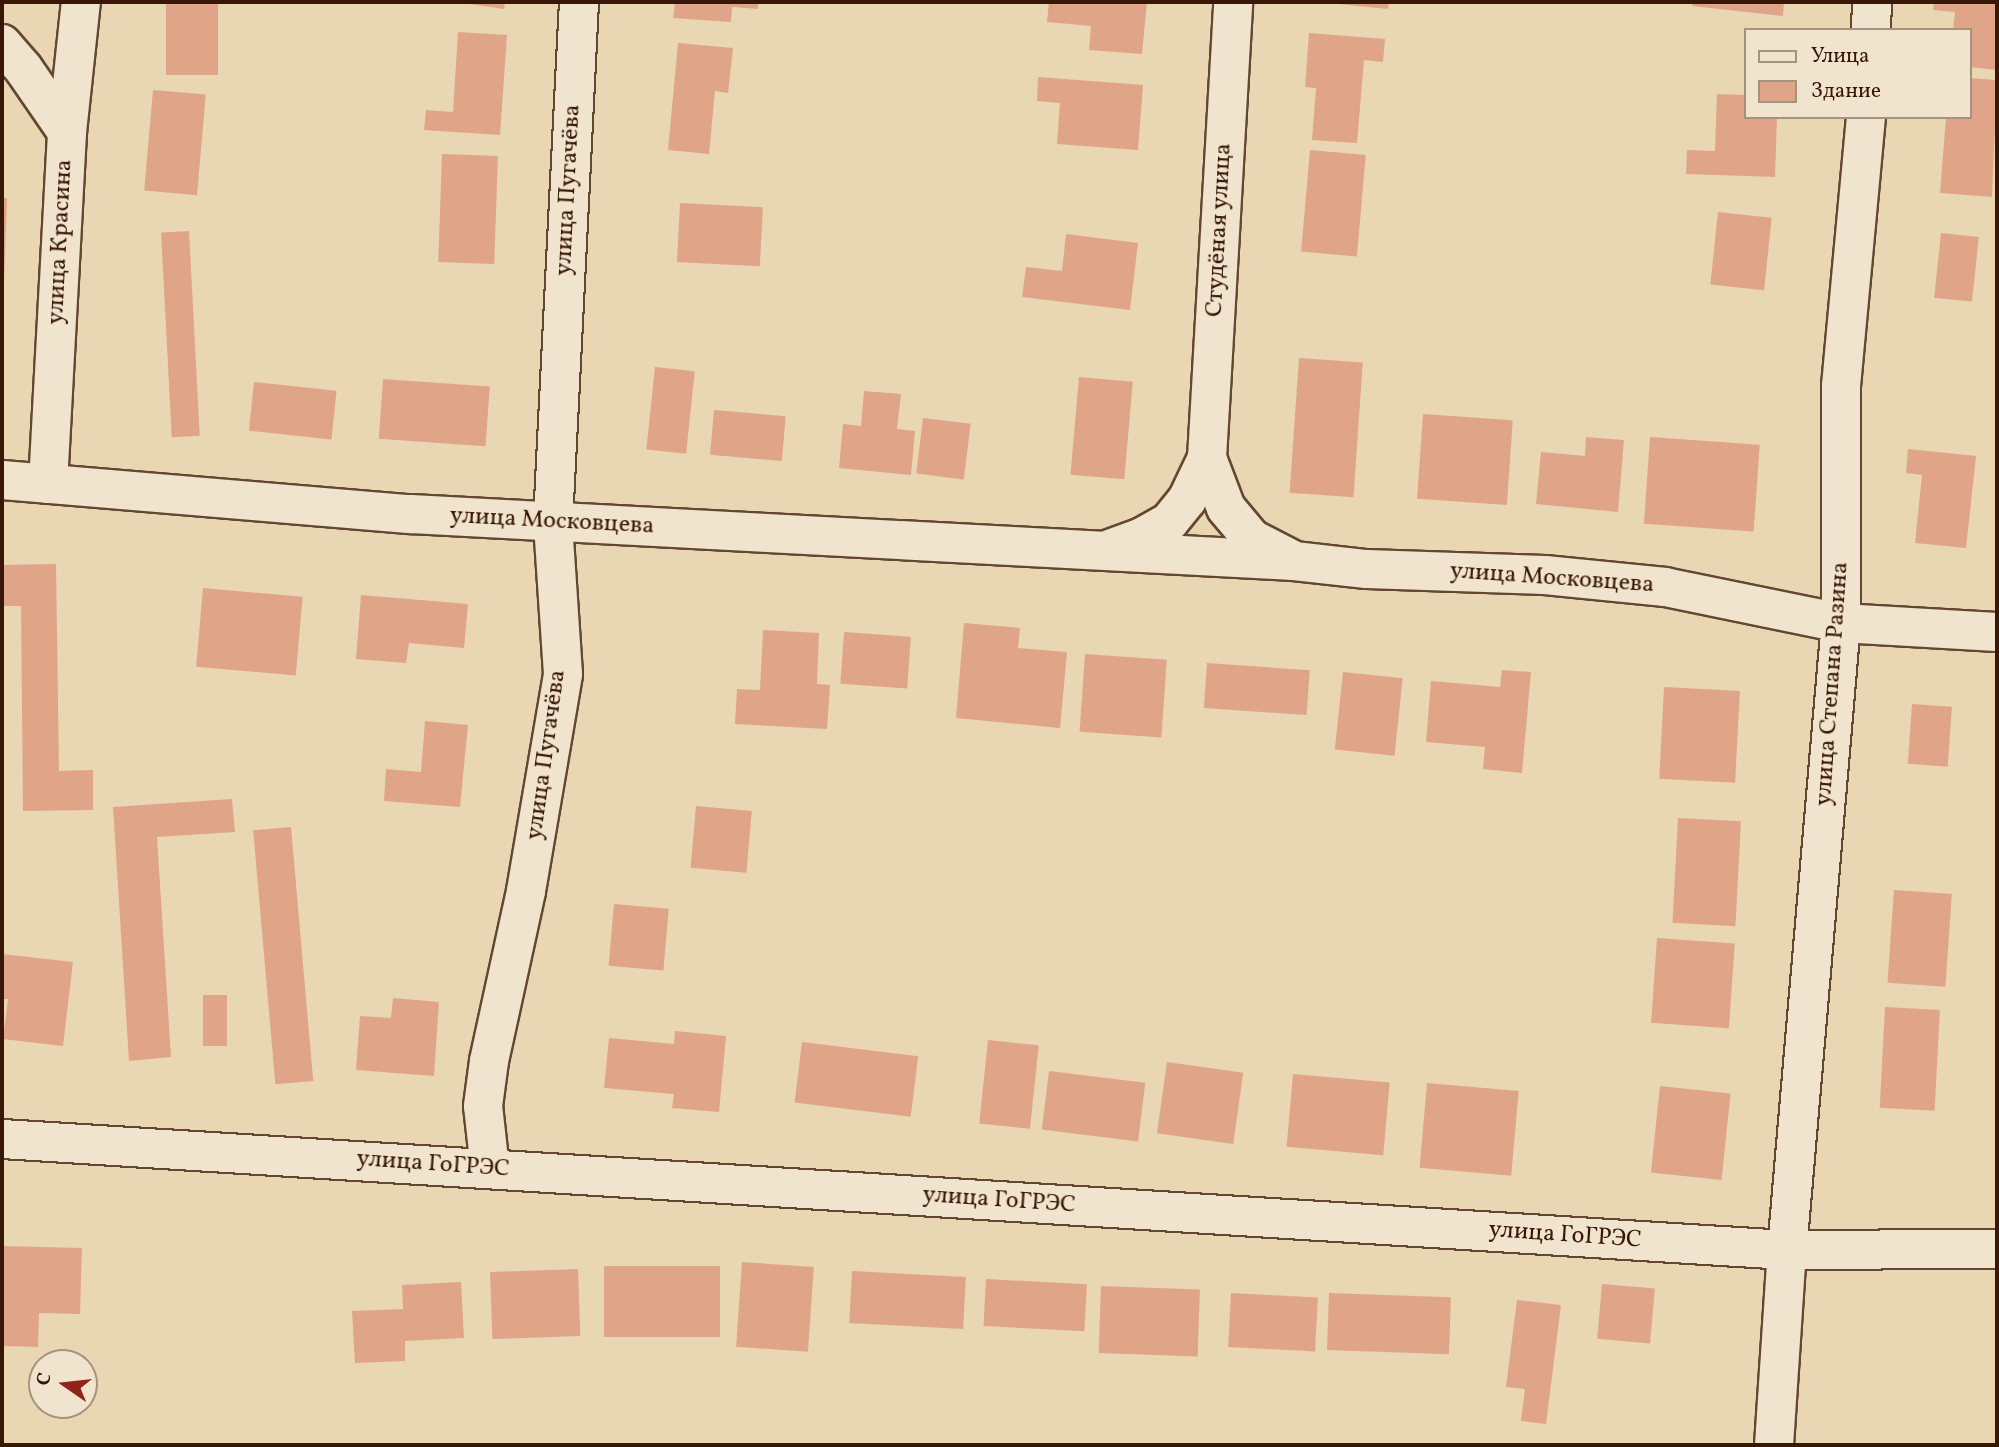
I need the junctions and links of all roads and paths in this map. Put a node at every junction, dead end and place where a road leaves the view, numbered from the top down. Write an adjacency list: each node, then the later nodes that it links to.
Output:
1 (81, 2): 8 (street, улица Красина)
2 (579, 2): 12 (street, улица Пугачёва)
3 (1233, 2): 9 (street, Студёная улица)
4 (1872, 2): 5 (street)
5 (1871, 28)
6 (2, 44): 8 (street)
7 (1866, 119): 15 (street, улица Степана Разина)
8 (67, 132): 11 (street, улица Красина)
9 (1207, 458): 13 (street, улица Московцева); 14 (street)
10 (2, 480): 11 (street, улица Московцева)
11 (48, 484): 12 (street, улица Московцева)
12 (552, 522): 13 (street, улица Московцева); 18 (street, улица Пугачёва)
13 (1103, 551): 14 (street, улица Московцева)
14 (1294, 561): 15 (street, улица Московцева)
15 (1841, 623): 16 (street, улица Московцева); 20 (street, улица Степана Разина)
16 (1997, 632)
17 (2, 1139): 18 (street, улица ГоГРЭС)
18 (490, 1169): 20 (street, улица ГоГРЭС)
19 (1997, 1249): 20 (street, улица ГоГРЭС)
20 (1787, 1250): 21 (street, улица Степана Разина)
21 (1775, 1434)

